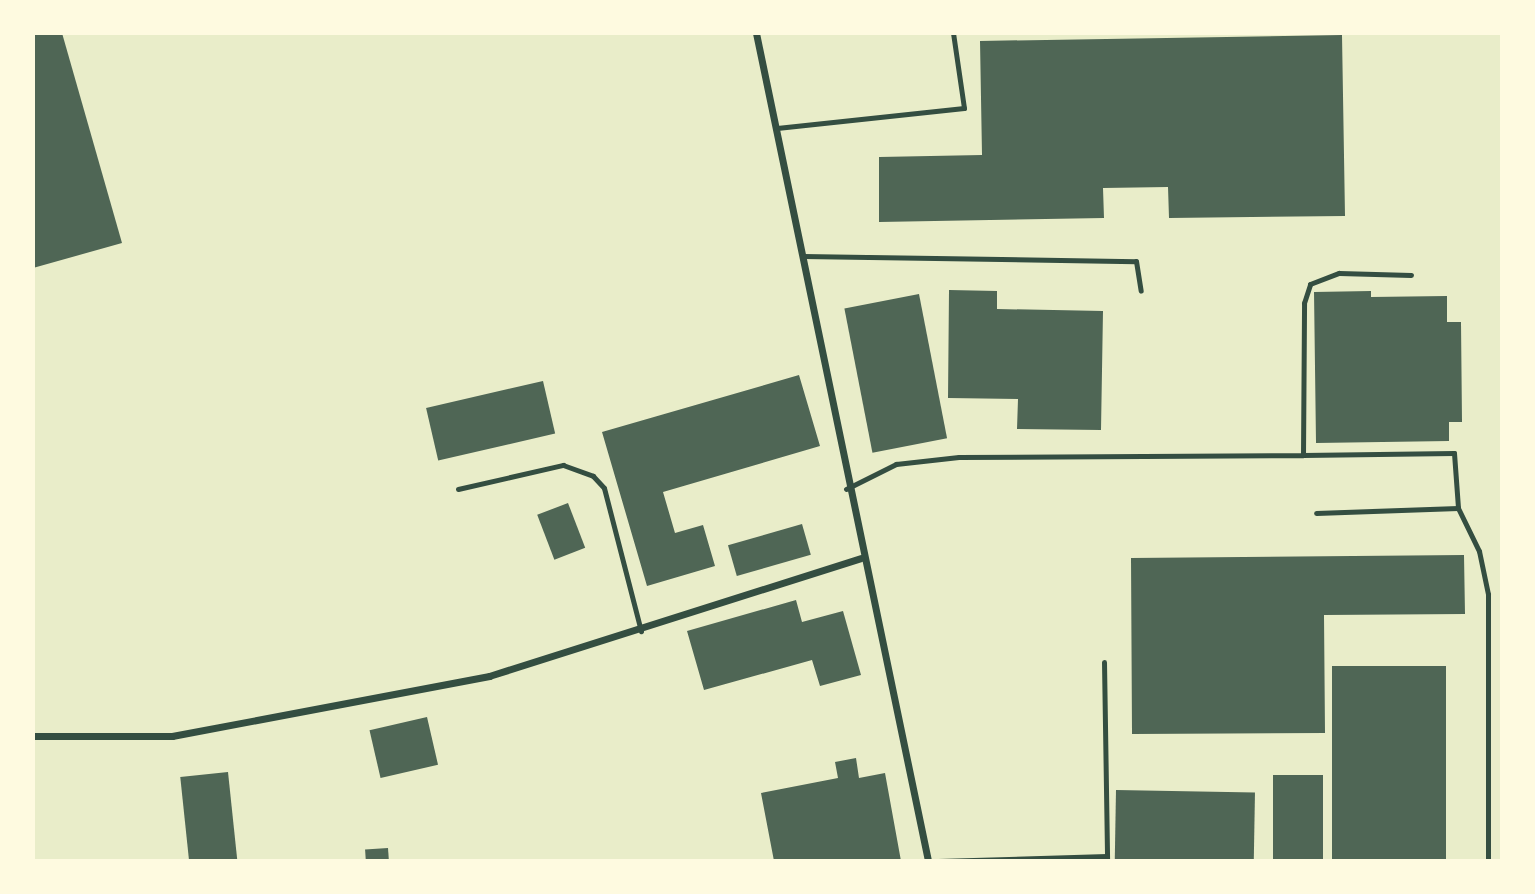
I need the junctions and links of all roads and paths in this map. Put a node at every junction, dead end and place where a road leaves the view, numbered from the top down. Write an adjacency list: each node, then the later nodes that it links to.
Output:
1 (756, 33): 3 (street)
2 (953, 33): 3 (lane)
3 (777, 128): 4 (street)
4 (803, 256): 6 (lane); 9 (street)
5 (1410, 275): 7 (lane)
6 (1141, 291)
7 (1303, 455): 9 (lane); 10 (lane)
8 (458, 489): 13 (lane)
9 (846, 489): 12 (street)
10 (1458, 508): 11 (lane); 19 (lane)
11 (1316, 513)
12 (861, 558): 13 (street); 17 (street)
13 (642, 631): 15 (street)
14 (1104, 662): 16 (lane)
15 (33, 736)
16 (1107, 859): 18 (lane)
17 (928, 861)
18 (938, 861)
19 (1488, 861)

